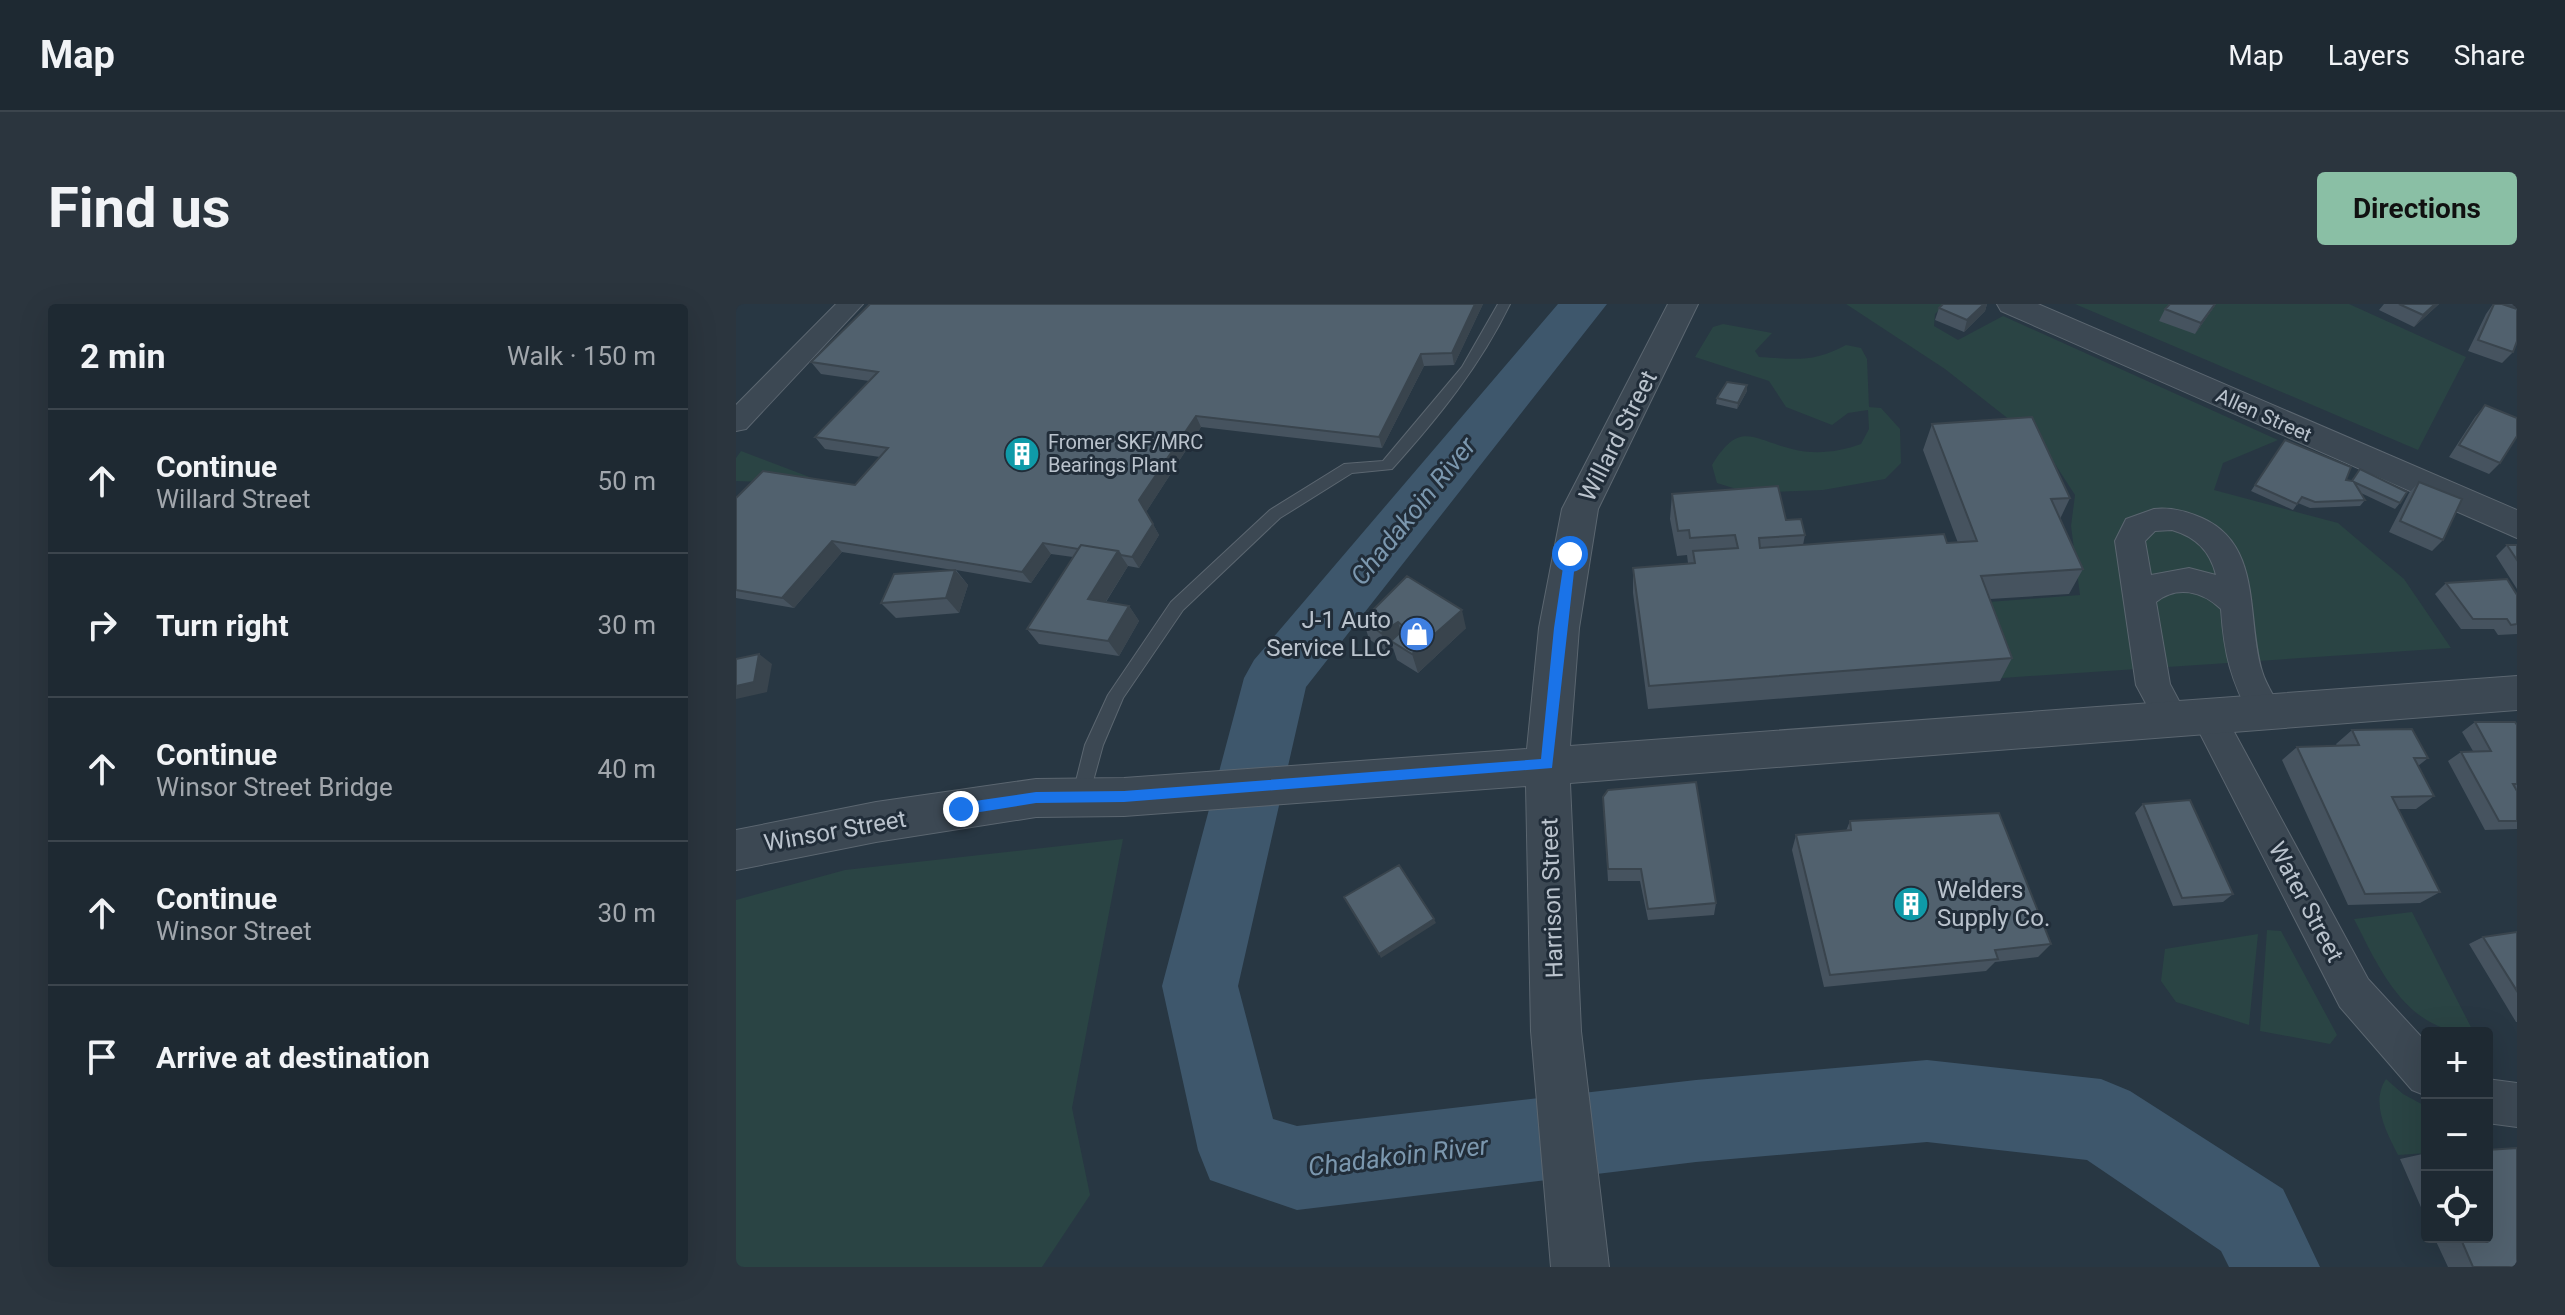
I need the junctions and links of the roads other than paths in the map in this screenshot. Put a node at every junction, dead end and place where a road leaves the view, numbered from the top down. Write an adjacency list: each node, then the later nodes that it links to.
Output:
1 (850, 304): 5 (street)
2 (1504, 304): 13 (lane)
3 (1683, 304): 12 (street, Willard Street)
4 (2012, 304): 6 (street, Allen Street)
5 (737, 418)
6 (2517, 525)
7 (2140, 597): 8 (street); 8 (street, Water Street); 11 (street, Water Street)
8 (2236, 605): 10 (street)
9 (2517, 693): 10 (street, Winsor Street)
10 (2264, 710): 11 (street, Winsor Street)
11 (2189, 715): 12 (street, Winsor Street); 15 (street, Water Street)
12 (1547, 764): 13 (street, Winsor Street); 18 (street, Harrison Street)
13 (1103, 797): 14 (street, Winsor Street)
14 (736, 850)
15 (2421, 1068)
16 (2493, 1102): 17 (street)
17 (2517, 1105)
18 (1580, 1267)

